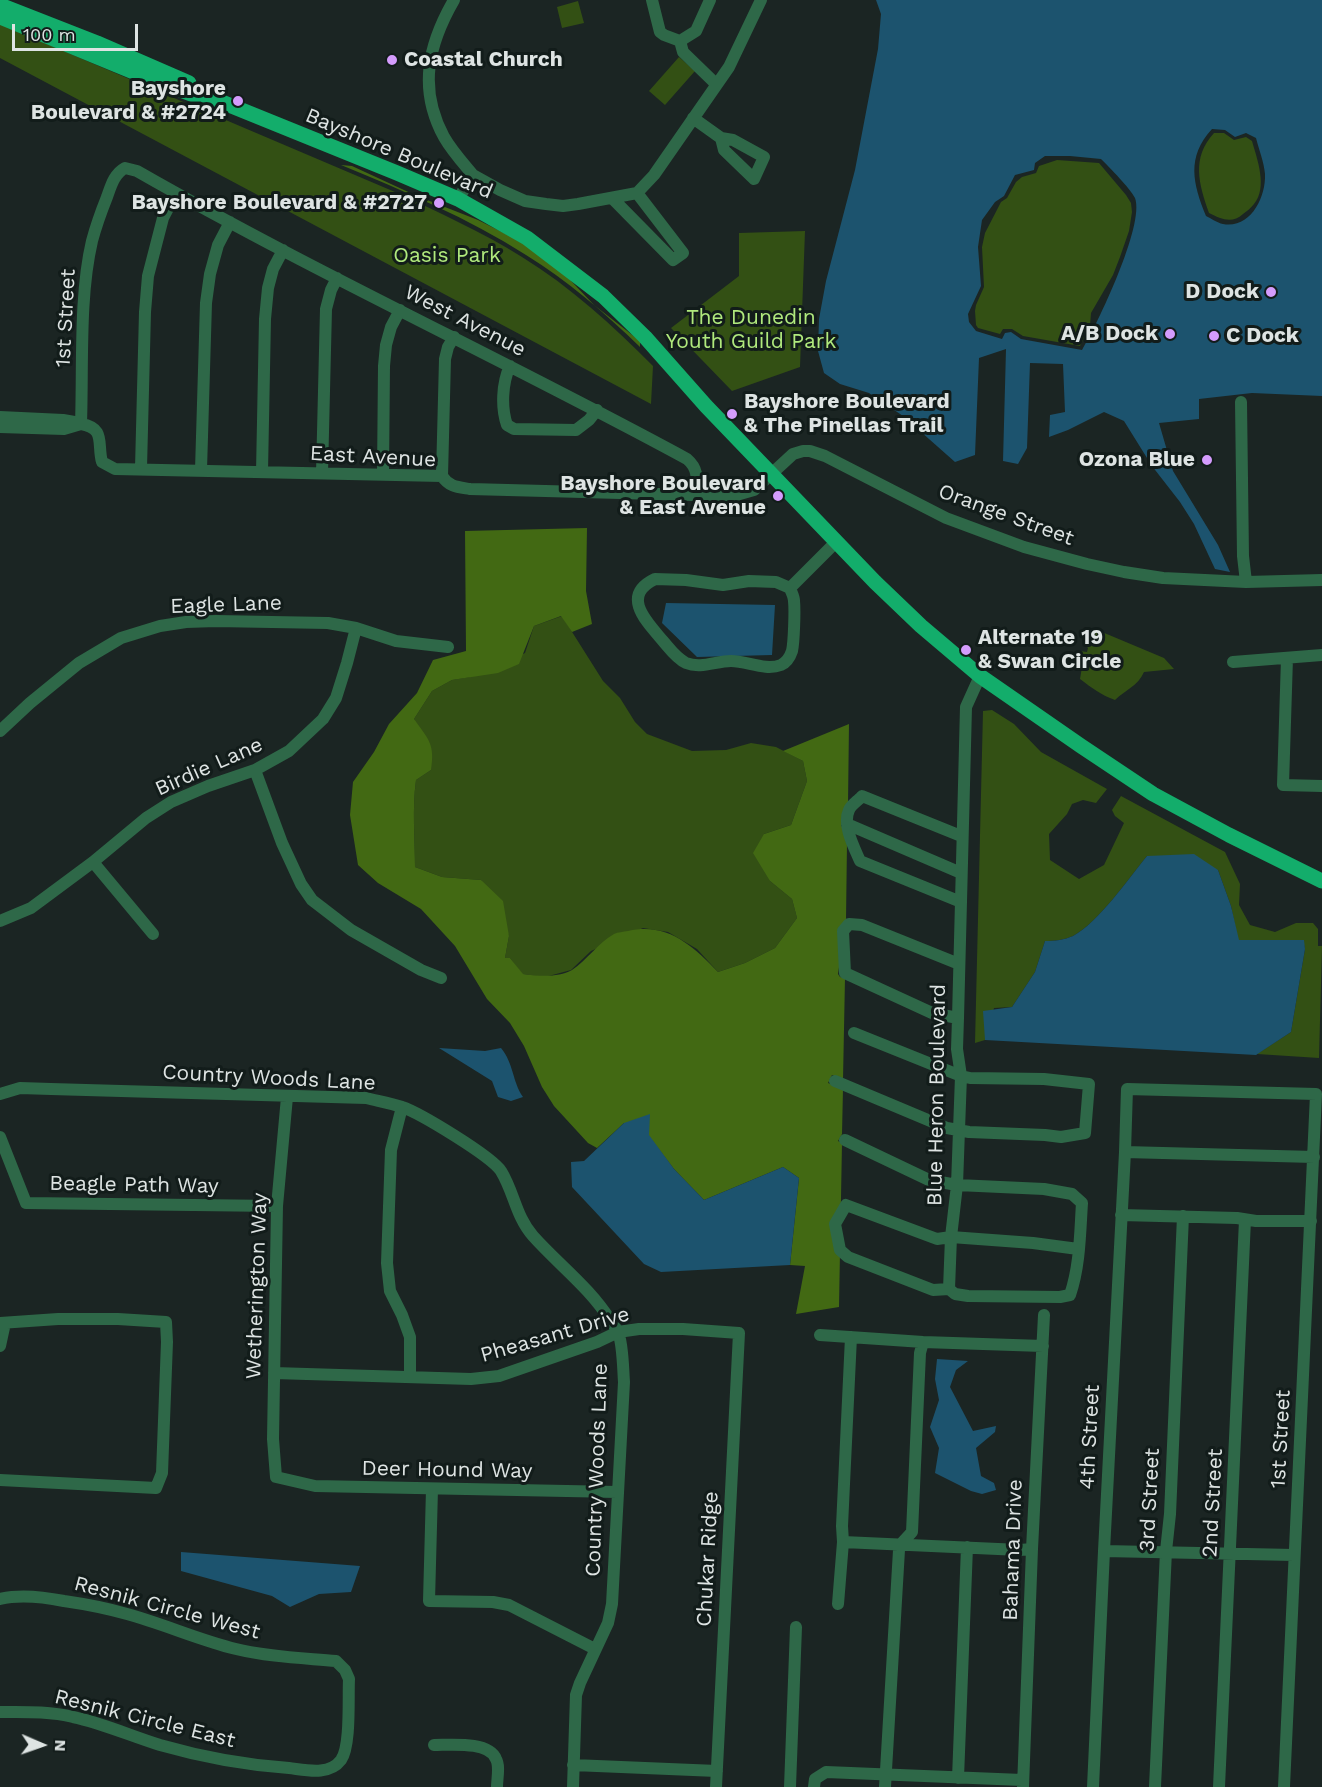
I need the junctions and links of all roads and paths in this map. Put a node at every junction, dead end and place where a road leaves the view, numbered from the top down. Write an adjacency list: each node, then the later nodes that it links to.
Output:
1 (453, 0): 13 (street)
2 (652, 0): 7 (street)
3 (710, 0): 7 (street)
4 (761, 0): 8 (street)
5 (0, 5): 9 (main road, Bayshore Boulevard)
6 (0, 16): 9 (main road, Bayshore Boulevard)
7 (680, 41): 8 (street)
8 (716, 84): 10 (street)
9 (202, 94): 17 (main road, Bayshore Boulevard)
10 (693, 118): 11 (street); 15 (street)
11 (721, 138)
12 (125, 168): 14 (street, West Avenue); 27 (street, 1st Street)
13 (473, 175): 16 (street); 17 (street)
14 (176, 193): 18 (street, West Avenue); 29 (street)
15 (637, 193): 16 (street); 16 (street)
16 (612, 198)
17 (458, 199): 33 (main road, Bayshore Boulevard)
18 (230, 222): 19 (street, West Avenue); 30 (street)
19 (283, 250): 20 (street, West Avenue); 31 (street)
20 (337, 278): 21 (street, West Avenue); 32 (street)
21 (400, 310): 22 (street, West Avenue); 34 (street)
22 (454, 337): 23 (street, West Avenue); 35 (street)
23 (510, 366): 25 (street, West Avenue); 25 (street)
24 (1241, 402): 39 (street)
25 (597, 410): 36 (street, West Avenue)
26 (0, 417): 27 (street)
27 (81, 424): 28 (street); 29 (street, East Avenue)
28 (0, 427)
29 (141, 468): 30 (street, East Avenue)
30 (201, 470): 31 (street, East Avenue)
31 (262, 472): 32 (street, East Avenue)
32 (322, 473): 34 (street, East Avenue)
33 (772, 473): 36 (street, East Avenue); 37 (main road, Bayshore Boulevard); 39 (street, Orange Street)
34 (383, 474): 35 (street, East Avenue)
35 (442, 476): 36 (street, East Avenue)
36 (696, 495)
37 (836, 542): 40 (street); 46 (main road, Bayshore Boulevard)
38 (1322, 580): 39 (street, Orange Street)
39 (1246, 582)
40 (790, 588): 40 (street)
41 (356, 628): 42 (street, Eagle Lane); 47 (street, Eagle Lane); 48 (street, Birdie Lane)
42 (448, 648)
43 (1322, 655): 44 (street)
44 (1287, 658): 45 (street); 49 (street)
45 (1233, 662)
46 (980, 675): 51 (street, Blue Heron Boulevard); 54 (main road, Bayshore Boulevard)
47 (0, 731)
48 (255, 770): 52 (street, Birdie Lane); 59 (street)
49 (1322, 786)
50 (847, 824): 51 (street); 53 (street); 55 (street)
51 (961, 836): 53 (street, Blue Heron Boulevard)
52 (93, 862): 56 (street, Birdie Lane); 57 (street)
53 (961, 873): 55 (street, Blue Heron Boulevard)
54 (1322, 881)
55 (961, 902): 58 (street, Blue Heron Boulevard)
56 (0, 921)
57 (153, 934)
58 (959, 964): 60 (street, Blue Heron Boulevard); 60 (street)
59 (441, 978)
60 (958, 1018): 62 (street, Blue Heron Boulevard)
61 (854, 1033): 62 (street)
62 (961, 1076): 68 (street, Blue Heron Boulevard); 68 (street)
63 (834, 1081): 68 (street)
64 (1319, 1091): 71 (street, 4th Street); 72 (street, 1st Street)
65 (0, 1094): 66 (street, Country Woods Lane)
66 (287, 1097): 67 (street, Country Woods Lane); 74 (street, Wetherington Way)
67 (402, 1107): 84 (street, Country Woods Lane); 92 (street)
68 (959, 1130): 73 (street, Blue Heron Boulevard)
69 (0, 1137): 74 (street, Beagle Path Way)
70 (845, 1140): 73 (street)
71 (1125, 1152): 72 (street); 75 (street, 4th Street)
72 (1314, 1156): 78 (street, 1st Street)
73 (957, 1185): 79 (street, Blue Heron Boulevard); 80 (street)
74 (277, 1206): 91 (street, Wetherington Way)
75 (1121, 1215): 76 (street); 101 (street, 4th Street)
76 (1183, 1216): 77 (street); 102 (street, 3rd Street)
77 (1245, 1220): 78 (street); 103 (street, 2nd Street)
78 (1311, 1221): 104 (street, 1st Street)
79 (951, 1237): 80 (street); 81 (street, Blue Heron Boulevard); 81 (street)
80 (1078, 1249): 81 (street)
81 (949, 1289)
82 (1044, 1315): 90 (street, Bahama Drive)
83 (2, 1323): 89 (street); 94 (street)
84 (618, 1332): 85 (street, Pheasant Drive); 92 (street, Pheasant Drive); 96 (street, Country Woods Lane)
85 (739, 1333): 113 (street, Chukar Ridge)
86 (820, 1335): 87 (street)
87 (851, 1337): 88 (street); 97 (street)
88 (923, 1342): 90 (street); 98 (street)
89 (0, 1346)
90 (1042, 1346): 100 (street, Bahama Drive)
91 (274, 1374): 92 (street, Pheasant Drive); 93 (street, Wetherington Way)
92 (410, 1377)
93 (276, 1477): 95 (street, Deer Hound Way)
94 (0, 1480)
95 (432, 1489): 96 (street, Deer Hound Way); 108 (street)
96 (617, 1492): 108 (street, Country Woods Lane)
97 (843, 1542): 98 (street); 106 (street)
98 (900, 1545): 99 (street); 115 (street)
99 (967, 1547): 100 (street); 114 (street)
100 (1032, 1549): 116 (street, Bahama Drive)
101 (1104, 1551): 102 (street); 122 (street, 4th Street)
102 (1166, 1551): 103 (street); 123 (street, 3rd Street)
103 (1230, 1554): 104 (street); 124 (street, 2nd Street)
104 (1294, 1555): 125 (street, 1st Street)
105 (0, 1599): 110 (street, Resnik Circle West)
106 (838, 1604)
107 (796, 1627): 120 (street)
108 (595, 1649): 112 (street, Country Woods Lane)
109 (0, 1712): 110 (street, Resnik Circle East)
110 (348, 1717)
111 (434, 1745): 117 (street)
112 (573, 1765): 113 (street); 118 (street, Country Woods Lane)
113 (717, 1771): 119 (street, Chukar Ridge)
114 (958, 1778): 115 (street); 116 (street)
115 (886, 1781): 121 (street)
116 (1023, 1784)
117 (497, 1787)
118 (573, 1787)
119 (716, 1787)
120 (790, 1787)
121 (814, 1787)
122 (1093, 1787)
123 (1155, 1787)
124 (1219, 1787)
125 (1284, 1787)

